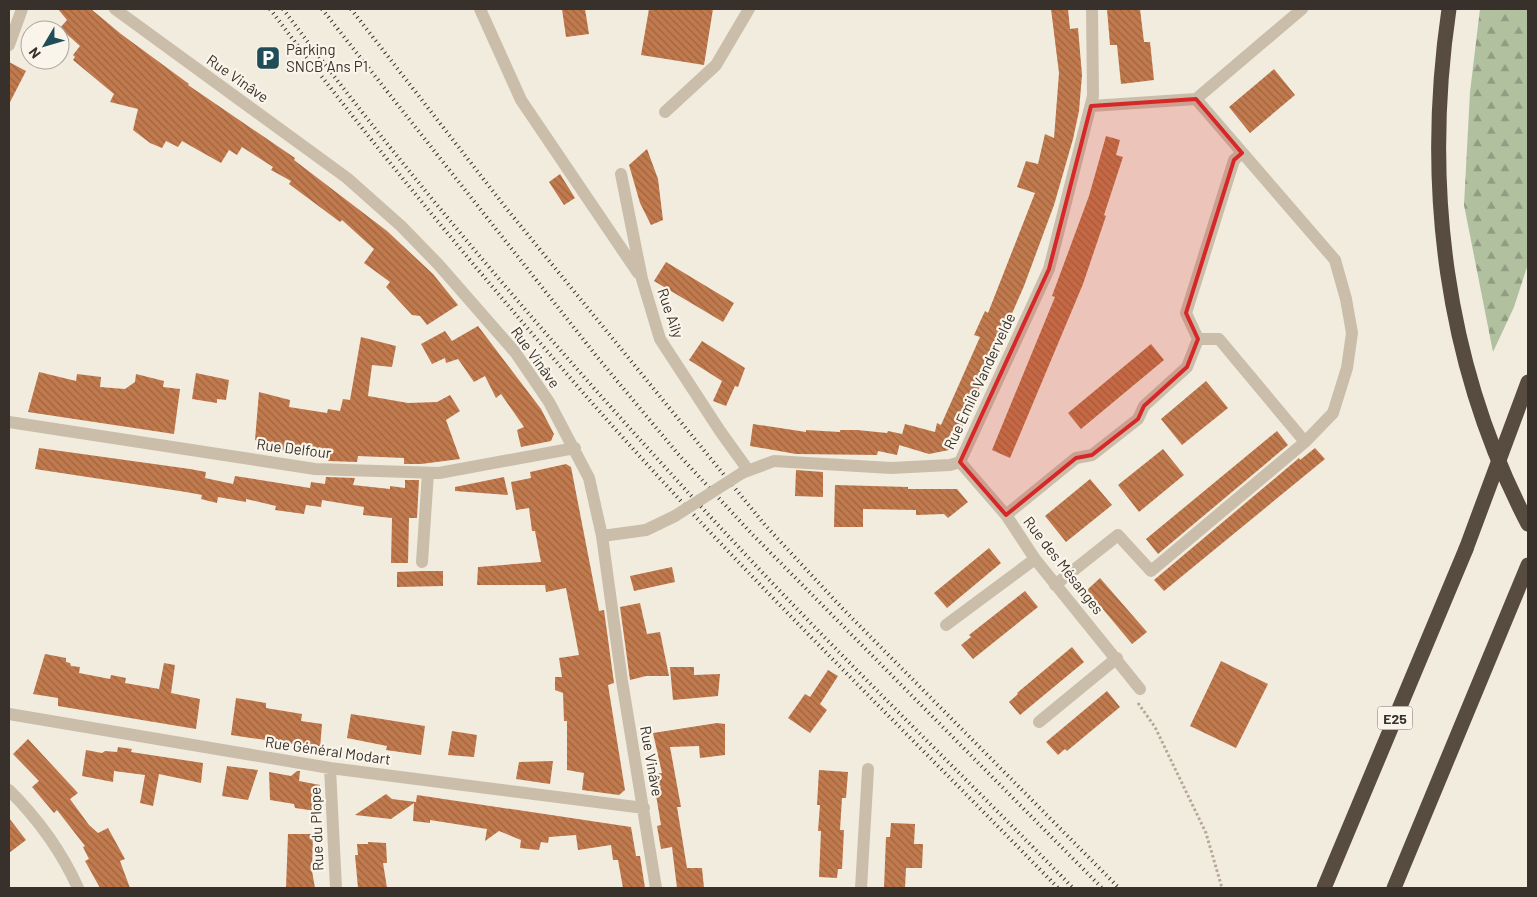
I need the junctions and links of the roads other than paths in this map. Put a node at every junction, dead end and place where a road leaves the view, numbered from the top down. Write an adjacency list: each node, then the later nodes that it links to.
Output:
1 (22, 9): 8 (street)
2 (115, 9): 19 (street, Rue Vinâve)
3 (480, 9): 14 (street)
4 (749, 9): 11 (street)
5 (1092, 9): 10 (street, Rue Emile Vandervelde)
6 (1302, 9): 9 (street)
7 (1449, 9): 24 (highway)
8 (9, 45)
9 (1196, 99): 10 (street); 12 (street)
10 (1091, 106): 20 (street, Rue Emile Vandervelde)
11 (665, 112)
12 (1242, 153): 15 (street); 18 (street)
13 (622, 174): 14 (street, Rue Aily)
14 (642, 280): 21 (street, Rue Aily)
15 (1198, 340): 18 (street); 23 (street)
16 (1528, 382): 43 (highway, E25, bridge)
17 (9, 422): 22 (street, Rue Delfour)
18 (1305, 442): 29 (street)
19 (575, 448): 22 (street, Rue Delfour); 25 (street, Rue Vinâve)
20 (960, 462): 21 (street, Rue Emile Vandervelde); 23 (street, Rue des Mésanges)
21 (745, 472): 25 (street, Rue Emile Vandervelde, bridge)
22 (428, 473): 27 (street)
23 (1006, 515): 26 (street, Rue des Mésanges)
24 (1528, 524)
25 (602, 536): 38 (street, Rue Vinâve)
26 (1034, 558): 29 (street, Rue des Mésanges); 30 (street)
27 (422, 562)
28 (1528, 565): 44 (highway)
29 (1055, 585): 31 (street, Rue des Mésanges)
30 (946, 625)
31 (1117, 658): 32 (street, Rue des Mésanges); 34 (street)
32 (1140, 689)
33 (9, 714): 35 (street, Rue Général Modart)
34 (1039, 722)
35 (330, 768): 38 (street, Rue Général Modart); 40 (street, Rue du Plope)
36 (868, 769): 42 (street)
37 (9, 790): 39 (street)
38 (644, 808): 41 (street, Rue Vinâve)
39 (78, 888)
40 (336, 888)
41 (656, 888)
42 (861, 888)
43 (1324, 888)
44 (1394, 888)

